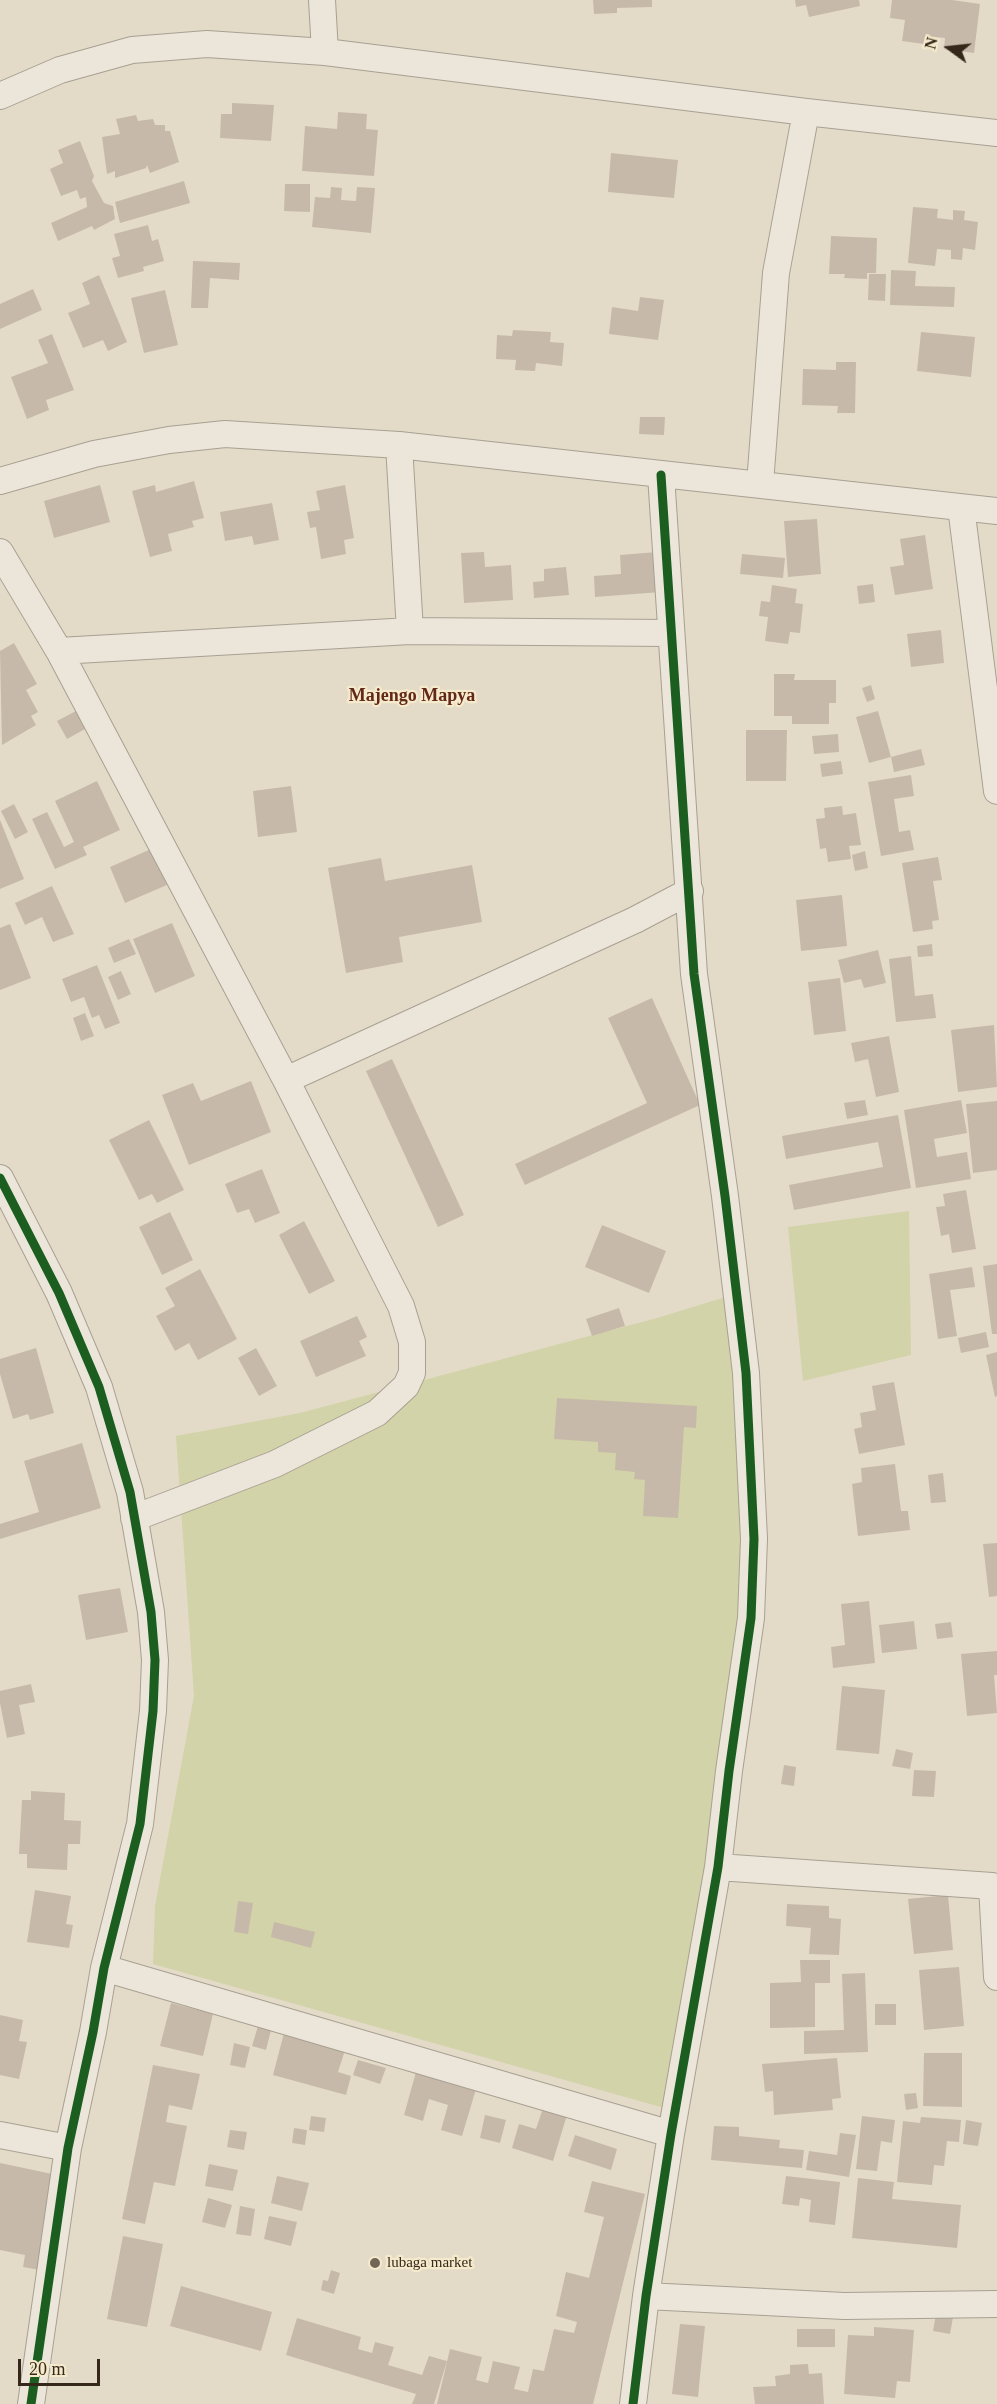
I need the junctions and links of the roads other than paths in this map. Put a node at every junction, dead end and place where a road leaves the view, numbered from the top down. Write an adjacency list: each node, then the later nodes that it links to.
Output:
1 (322, 0): 2 (street)
2 (325, 52): 3 (street); 4 (street)
3 (0, 96)
4 (806, 112): 5 (street); 9 (street)
5 (997, 133)
6 (399, 445): 7 (street); 8 (street); 13 (street)
7 (661, 475): 9 (street); 14 (street)
8 (0, 481)
9 (760, 484): 10 (street)
10 (961, 507): 11 (street); 16 (street)
11 (997, 511)
12 (0, 552): 15 (street)
13 (410, 631): 14 (street); 15 (street)
14 (670, 633): 17 (street)
15 (59, 651): 18 (street)
16 (997, 791)
17 (690, 891): 18 (street); 21 (street)
18 (286, 1080): 20 (street)
19 (0, 1178): 20 (street)
20 (134, 1518): 22 (street)
21 (718, 1867): 23 (street); 24 (street)
22 (104, 1968): 24 (street); 26 (street)
23 (997, 1977)
24 (671, 2134): 27 (street)
25 (0, 2135): 26 (street)
26 (68, 2148): 29 (street)
27 (646, 2296): 28 (street); 30 (street)
28 (997, 2304)
29 (31, 2404)
30 (633, 2404)

